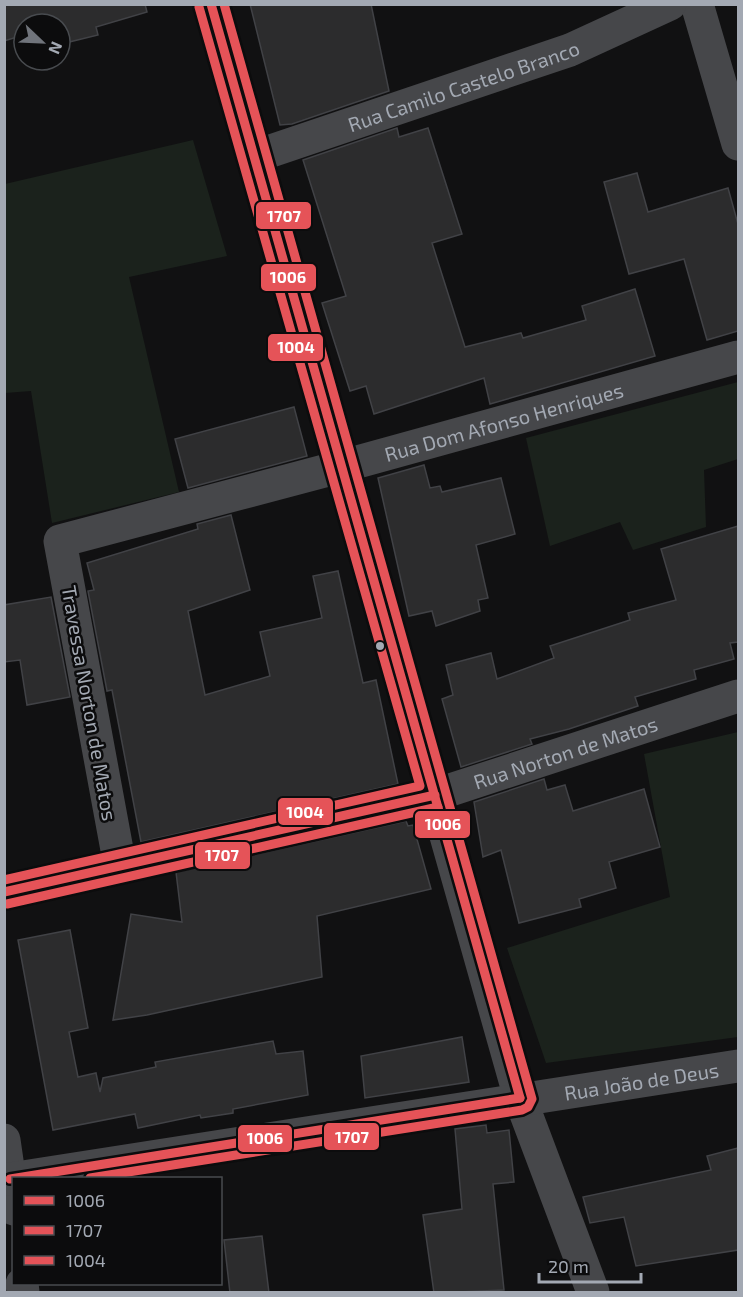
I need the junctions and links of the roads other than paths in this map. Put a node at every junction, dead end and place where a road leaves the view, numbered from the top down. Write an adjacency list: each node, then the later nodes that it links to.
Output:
1 (211, 4): 5 (street)
2 (669, 4): 5 (street, Rua Camilo Castelo Branco)
3 (697, 4): 4 (street)
4 (738, 144)
5 (253, 157): 7 (street)
6 (738, 357): 7 (street, Rua Dom Afonso Henriques)
7 (343, 466): 8 (street, Rua Dom Afonso Henriques); 10 (street)
8 (60, 540): 11 (street, Travessa Norton de Matos)
9 (738, 696): 10 (street, Rua Norton de Matos)
10 (435, 795): 11 (street, Rua Norton de Matos); 14 (street)
11 (120, 866): 12 (street, Rua Norton de Matos)
12 (4, 892)
13 (738, 1066): 14 (street, Rua João de Deus)
14 (520, 1098): 16 (street, Rua João de Deus); 18 (street)
15 (4, 1140): 17 (street)
16 (102, 1177)
17 (12, 1194)
18 (593, 1293)

